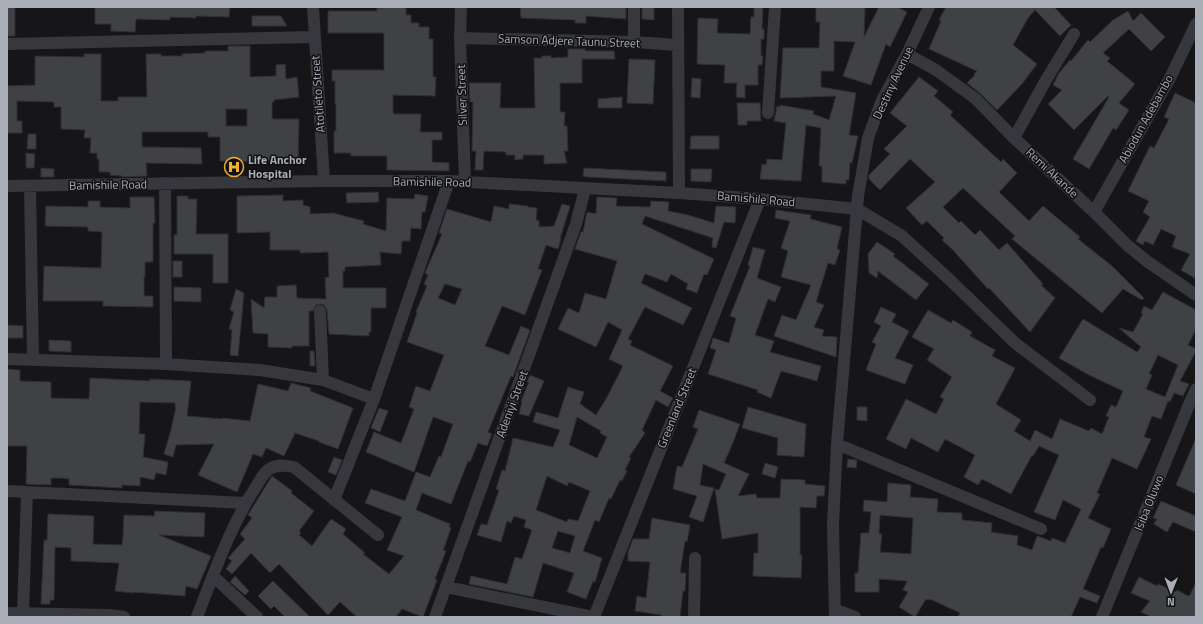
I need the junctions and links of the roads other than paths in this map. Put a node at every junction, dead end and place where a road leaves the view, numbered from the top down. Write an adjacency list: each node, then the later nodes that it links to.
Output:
1 (313, 7): 9 (street, Atotileto Street)
2 (461, 7): 10 (street, Silver Street)
3 (634, 7): 11 (street)
4 (678, 7): 13 (street)
5 (775, 7): 15 (street)
6 (930, 7): 14 (street, Destiny Avenue)
7 (1196, 24): 27 (street, Abiodun Adebambo)
8 (1074, 34): 16 (street)
9 (314, 37): 12 (street); 17 (street, Atotileto Street)
10 (460, 38): 11 (street, Samson Adjere Taunu Street); 19 (street, Silver Street)
11 (634, 42): 13 (street, Samson Adjere Taunu Street)
12 (7, 44)
13 (678, 45): 24 (street)
14 (907, 54): 16 (street, Remi Akande); 26 (street, Destiny Avenue)
15 (768, 113)
16 (1014, 138): 27 (street, Remi Akande)
17 (324, 181): 18 (street, Bamishile Road); 20 (street, Bamishile Road)
18 (449, 181): 19 (street, Bamishile Road); 35 (street)
19 (465, 182): 23 (street, Bamishile Road)
20 (165, 183): 22 (street, Bamishile Road); 32 (street)
21 (7, 186): 22 (street, Bamishile Road)
22 (30, 186): 31 (street)
23 (585, 189): 24 (street, Bamishile Road); 47 (street, Adeniyi Street)
24 (679, 193): 25 (street, Bamishile Road)
25 (760, 199): 26 (street, Bamishile Road); 55 (street, Greenland Street)
26 (857, 209): 36 (street); 38 (street, Destiny Avenue)
27 (1094, 212): 28 (street, Remi Akande)
28 (1196, 295)
29 (320, 311): 33 (street)
30 (7, 359): 31 (street)
31 (33, 360): 32 (street)
32 (166, 364): 33 (street)
33 (323, 380): 35 (street)
34 (1196, 389): 37 (street, Isiba Oluwo)
35 (374, 399): 41 (street)
36 (1090, 400)
37 (1192, 409): 58 (street, Isiba Oluwo)
38 (837, 444): 43 (street); 50 (street, Destiny Avenue)
39 (7, 491): 40 (street)
40 (27, 492): 42 (street); 49 (street)
41 (334, 500): 42 (street); 44 (street)
42 (245, 504): 46 (street)
43 (1041, 529)
44 (378, 535)
45 (695, 558): 56 (street)
46 (213, 576): 52 (street); 53 (street)
47 (446, 587): 54 (street, Adeniyi Street); 55 (street)
48 (7, 613): 49 (street)
49 (23, 613): 51 (street)
50 (836, 613): 57 (street)
51 (124, 617)
52 (197, 617)
53 (257, 617)
54 (435, 617)
55 (593, 617)
56 (694, 617)
57 (855, 617)
58 (1102, 617)

